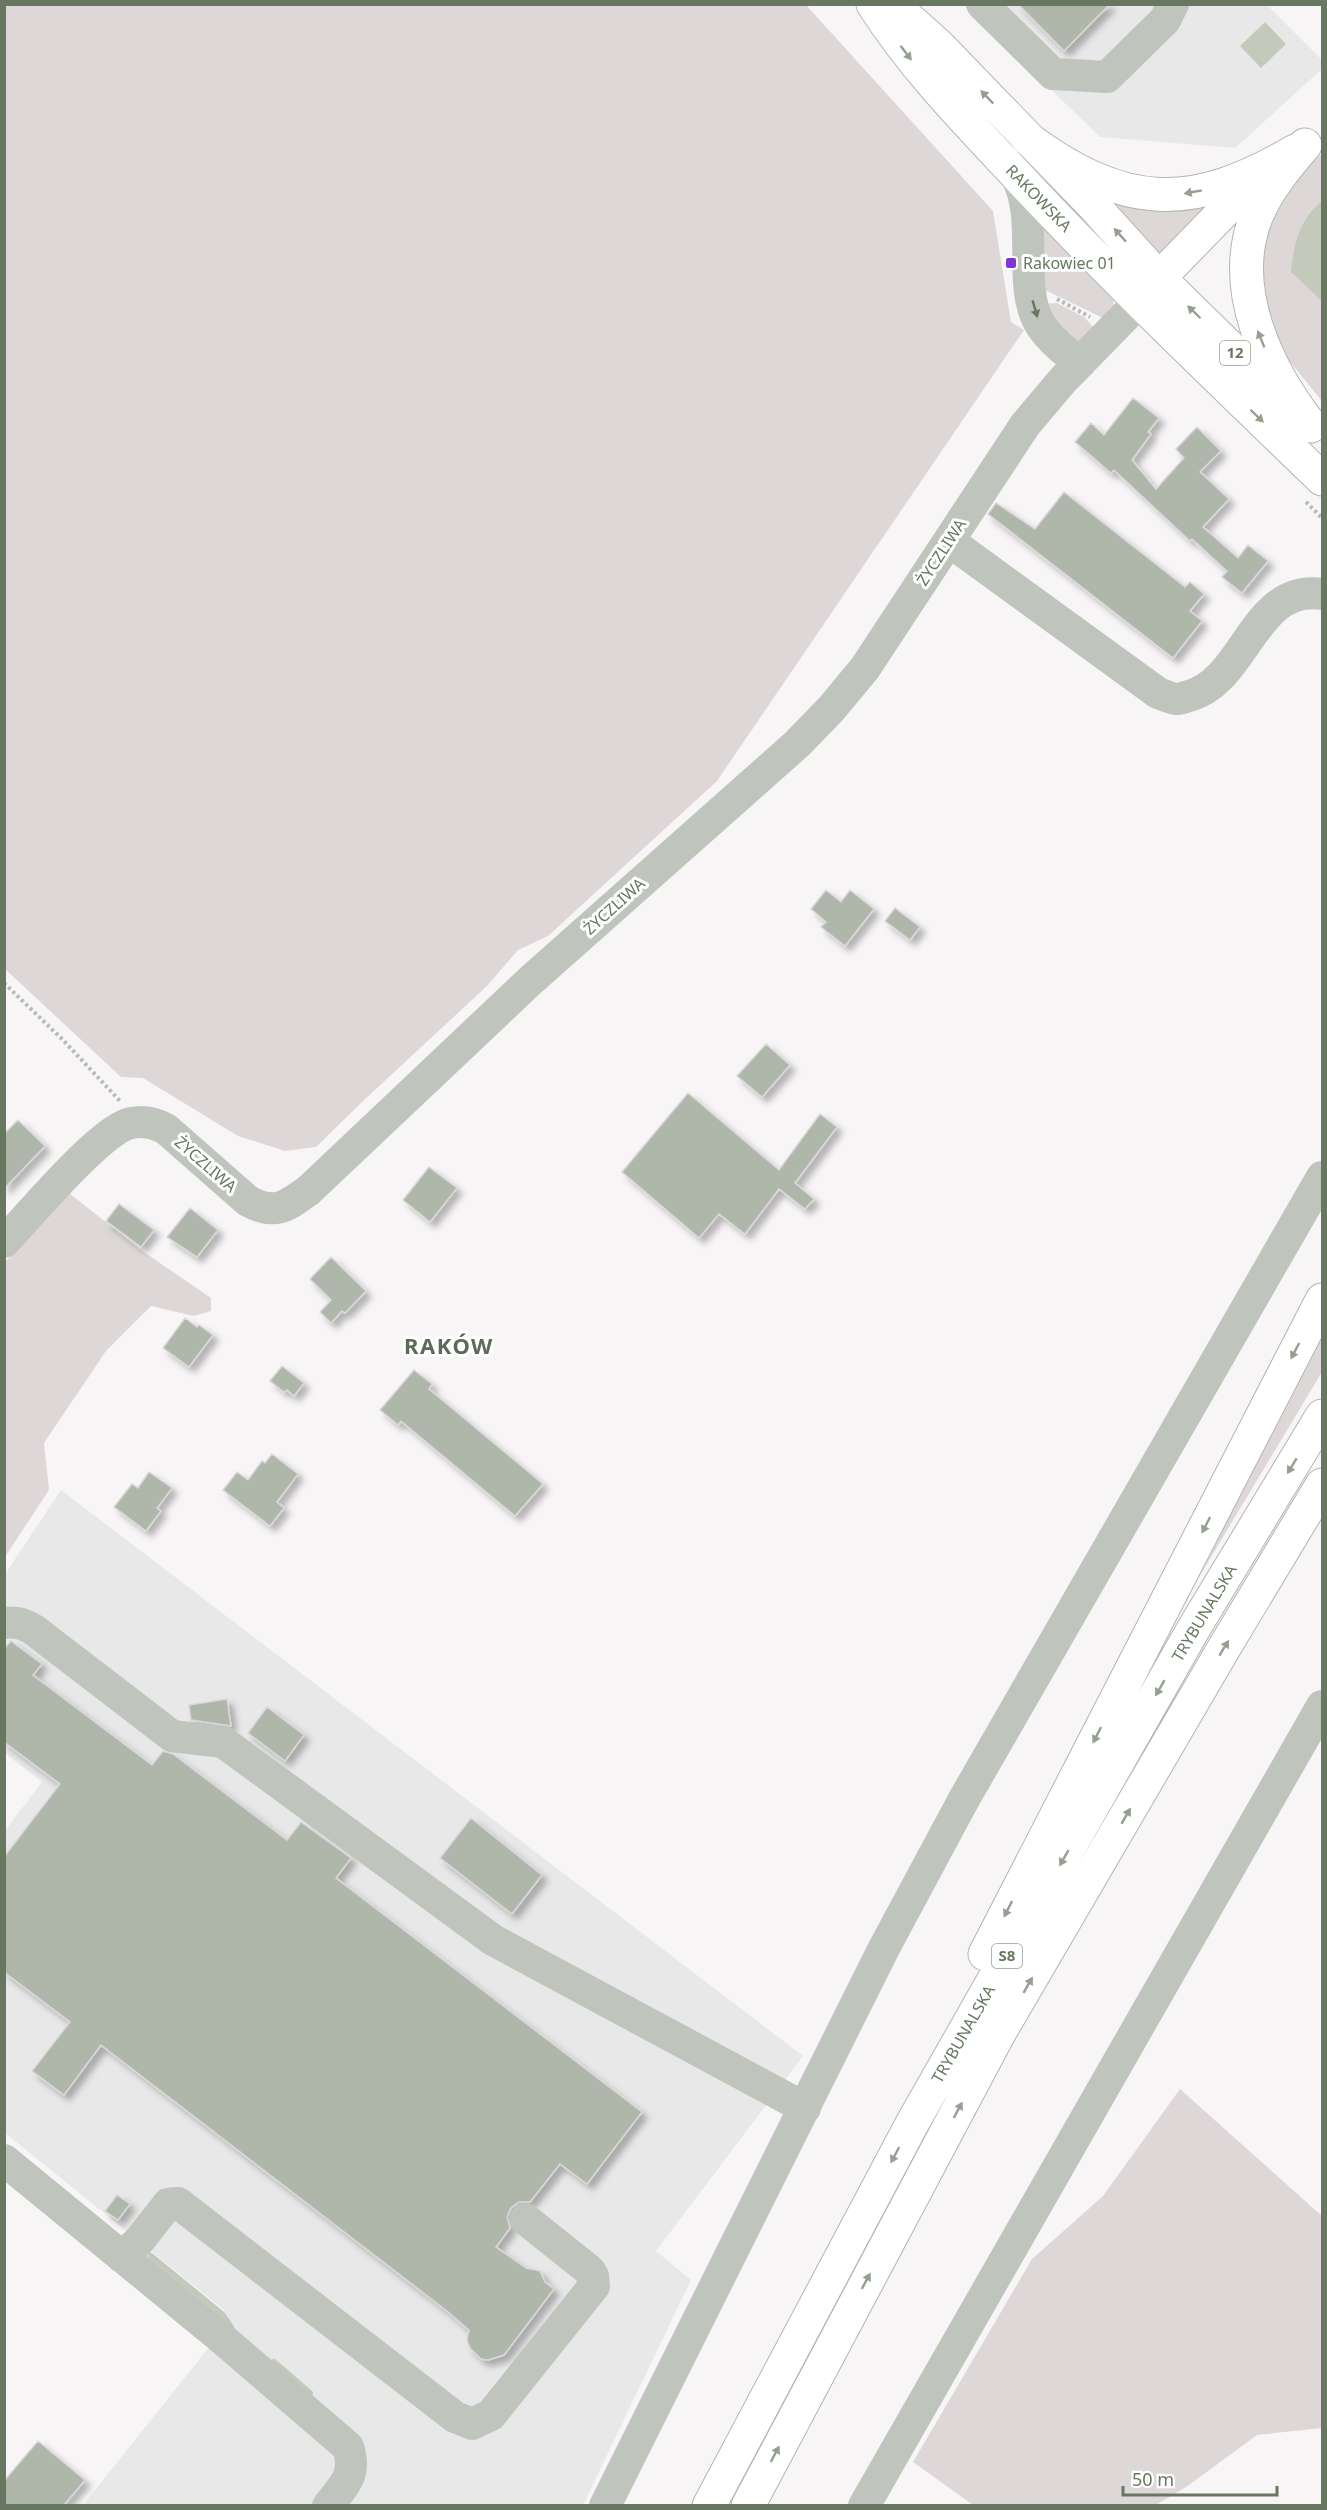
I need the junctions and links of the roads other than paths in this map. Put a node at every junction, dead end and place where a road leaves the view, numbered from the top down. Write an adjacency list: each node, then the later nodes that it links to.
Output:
1 (873, 4): 7 (main road, RAKOWSKA / 12, one-way to 7)
2 (892, 4): 5 (main road, RAKOWSKA / 12, one-way to 2)
3 (982, 4): 4 (street)
4 (1173, 4)
5 (1028, 138): 6 (main road, one-way to 5); 8 (main road, RAKOWSKA / 12, one-way to 5)
6 (1314, 140): 8 (main road); 10 (main road, one-way to 6)
7 (1015, 174): 8 (main road, RAKOWSKA / 12); 9 (street, one-way to 9)
8 (1149, 290): 9 (street, ŻYCZLIWA); 10 (main road, RAKOWSKA / 12, one-way to 8); 11 (main road, RAKOWSKA / 12, one-way to 11)
9 (1080, 363): 12 (street, ŻYCZLIWA)
10 (1317, 431)
11 (1311, 487)
12 (949, 541): 13 (street); 15 (street, ŻYCZLIWA)
13 (1323, 594)
14 (1323, 1177): 21 (street)
15 (4, 1242)
16 (1323, 1300): 22 (main road, one-way to 22)
17 (1323, 1416): 22 (main road, TRYBUNALSKA / S8, one-way to 22)
18 (1323, 1485): 29 (main road, TRYBUNALSKA / S8, one-way to 18)
19 (4, 1623): 21 (street)
20 (1323, 1706): 30 (street)
21 (805, 2108): 27 (street)
22 (913, 2122): 28 (main road, TRYBUNALSKA / S8, one-way to 28)
23 (4, 2160): 25 (street)
24 (525, 2219): 25 (street)
25 (122, 2257): 26 (street)
26 (328, 2505)
27 (605, 2505)
28 (709, 2505)
29 (748, 2505)
30 (864, 2505)

